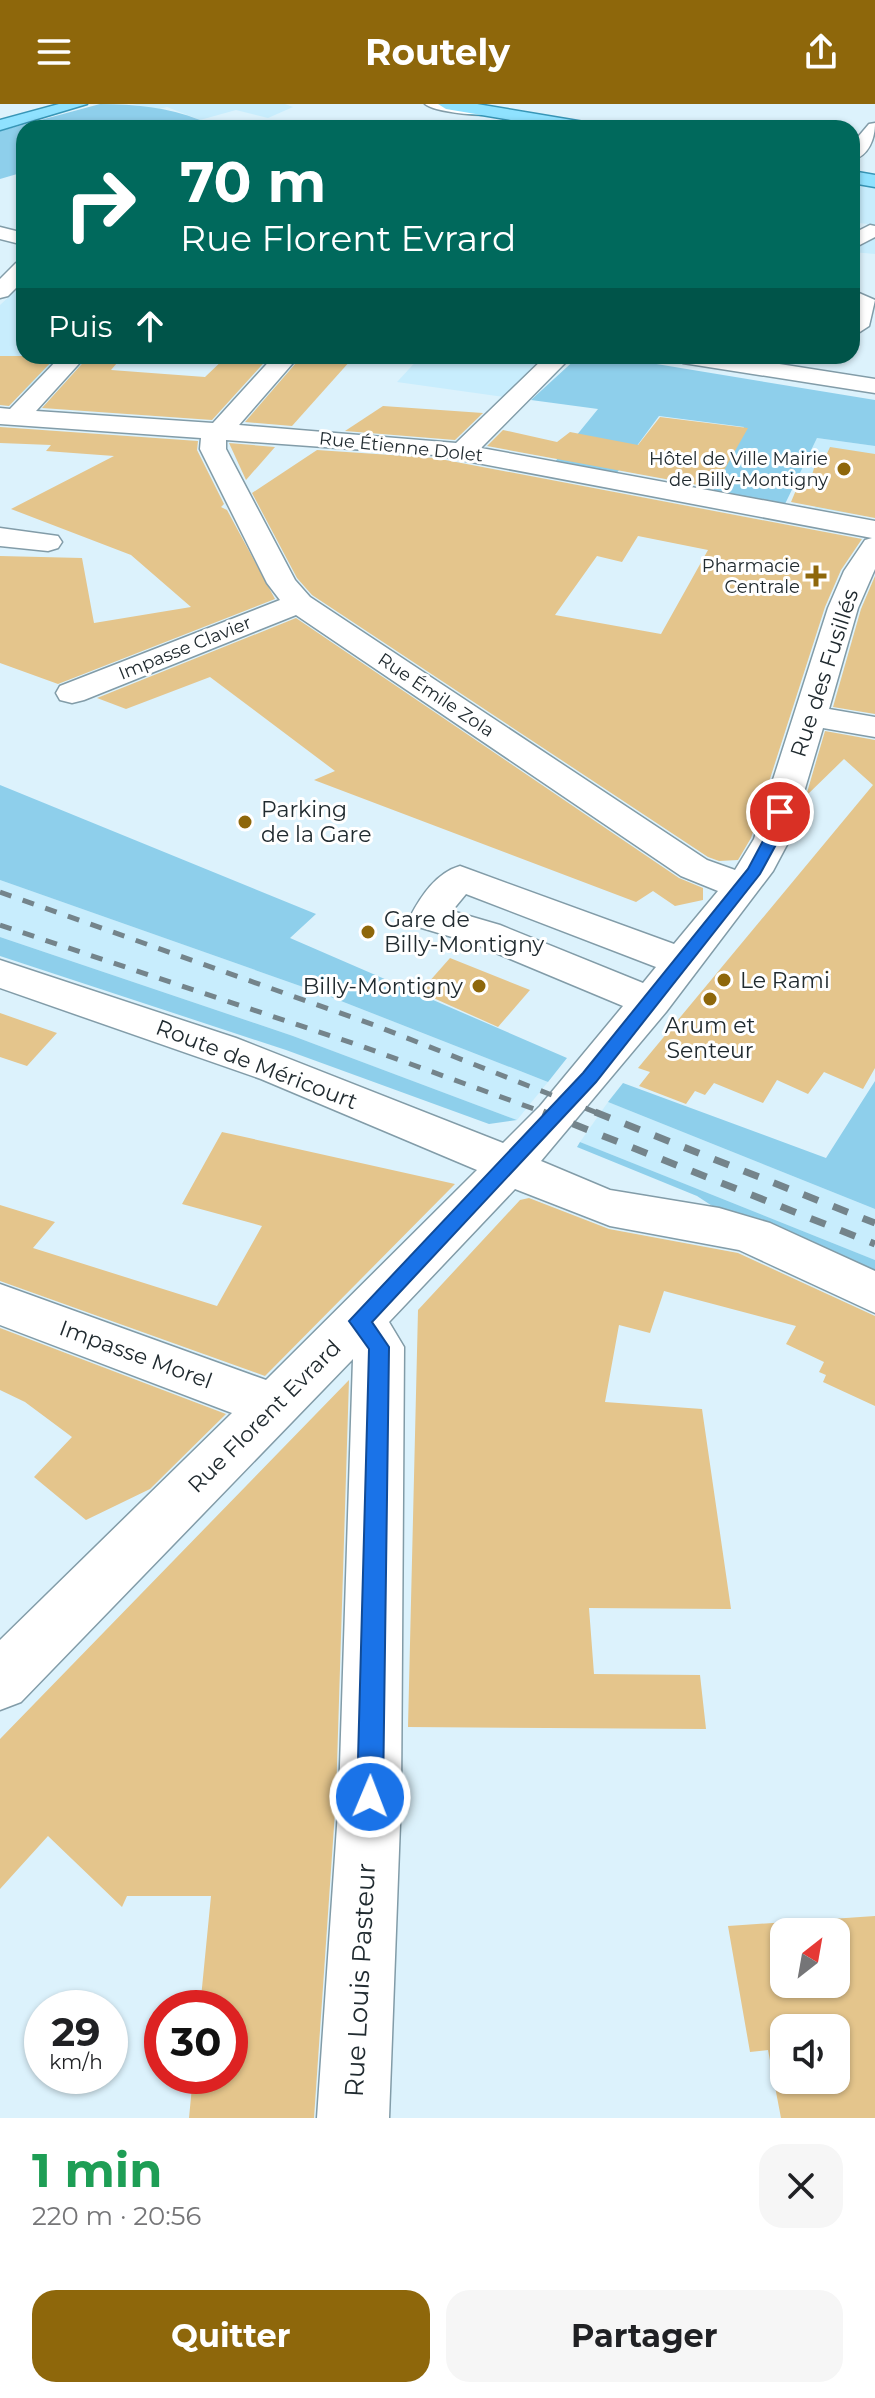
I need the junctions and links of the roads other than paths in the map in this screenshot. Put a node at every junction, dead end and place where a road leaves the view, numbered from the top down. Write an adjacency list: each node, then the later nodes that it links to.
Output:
1 (79, 104): 7 (main road)
2 (418, 104): 6 (main road)
3 (433, 104): 5 (street)
4 (446, 104): 5 (main road)
5 (490, 111): 10 (main road)
6 (466, 112): 8 (street); 9 (main road)
7 (19, 120)
8 (443, 120)
9 (513, 120)
10 (543, 120)
11 (875, 128): 12 (street)
12 (860, 146)
13 (870, 231): 14 (street)
14 (860, 238)
15 (16, 276): 16 (street)
16 (0, 291)
17 (860, 295): 18 (street)
18 (861, 330)
19 (65, 364): 24 (street)
20 (280, 364): 25 (street)
21 (552, 364): 26 (street)
22 (779, 364): 23 (street)
23 (875, 386)
24 (9, 416): 25 (street, Rue Étienne Dolet)
25 (219, 432): 26 (street, Rue Étienne Dolet); 31 (street, Rue Émile Zola)
26 (463, 451): 27 (street, Rue Étienne Dolet)
27 (875, 530)
28 (0, 537): 29 (street)
29 (48, 542)
30 (875, 546): 33 (street, Rue des Fusillés)
31 (299, 603): 32 (street, Impasse Clavier); 35 (street, Rue Émile Zola)
32 (72, 693)
33 (809, 715): 34 (street); 35 (street, Rue des Fusillés)
34 (875, 727)
35 (742, 887): 36 (street, Rue des Fusillés)
36 (682, 962): 38 (street, Rue des Fusillés); 38 (street)
37 (0, 974): 40 (street, Route de Méricourt)
38 (651, 1002): 39 (street, Rue des Fusillés)
39 (590, 1077): 40 (street, Rue Florent Evrard)
40 (511, 1164): 41 (street, Route de Méricourt); 43 (street, Rue Florent Evrard)
41 (875, 1293)
42 (0, 1304): 44 (street, Impasse Morel)
43 (359, 1321): 44 (street, Rue Florent Evrard); 46 (street, Rue Louis Pasteur)
44 (268, 1411): 45 (street, Rue Florent Evrard)
45 (4, 1669)
46 (353, 2118)

